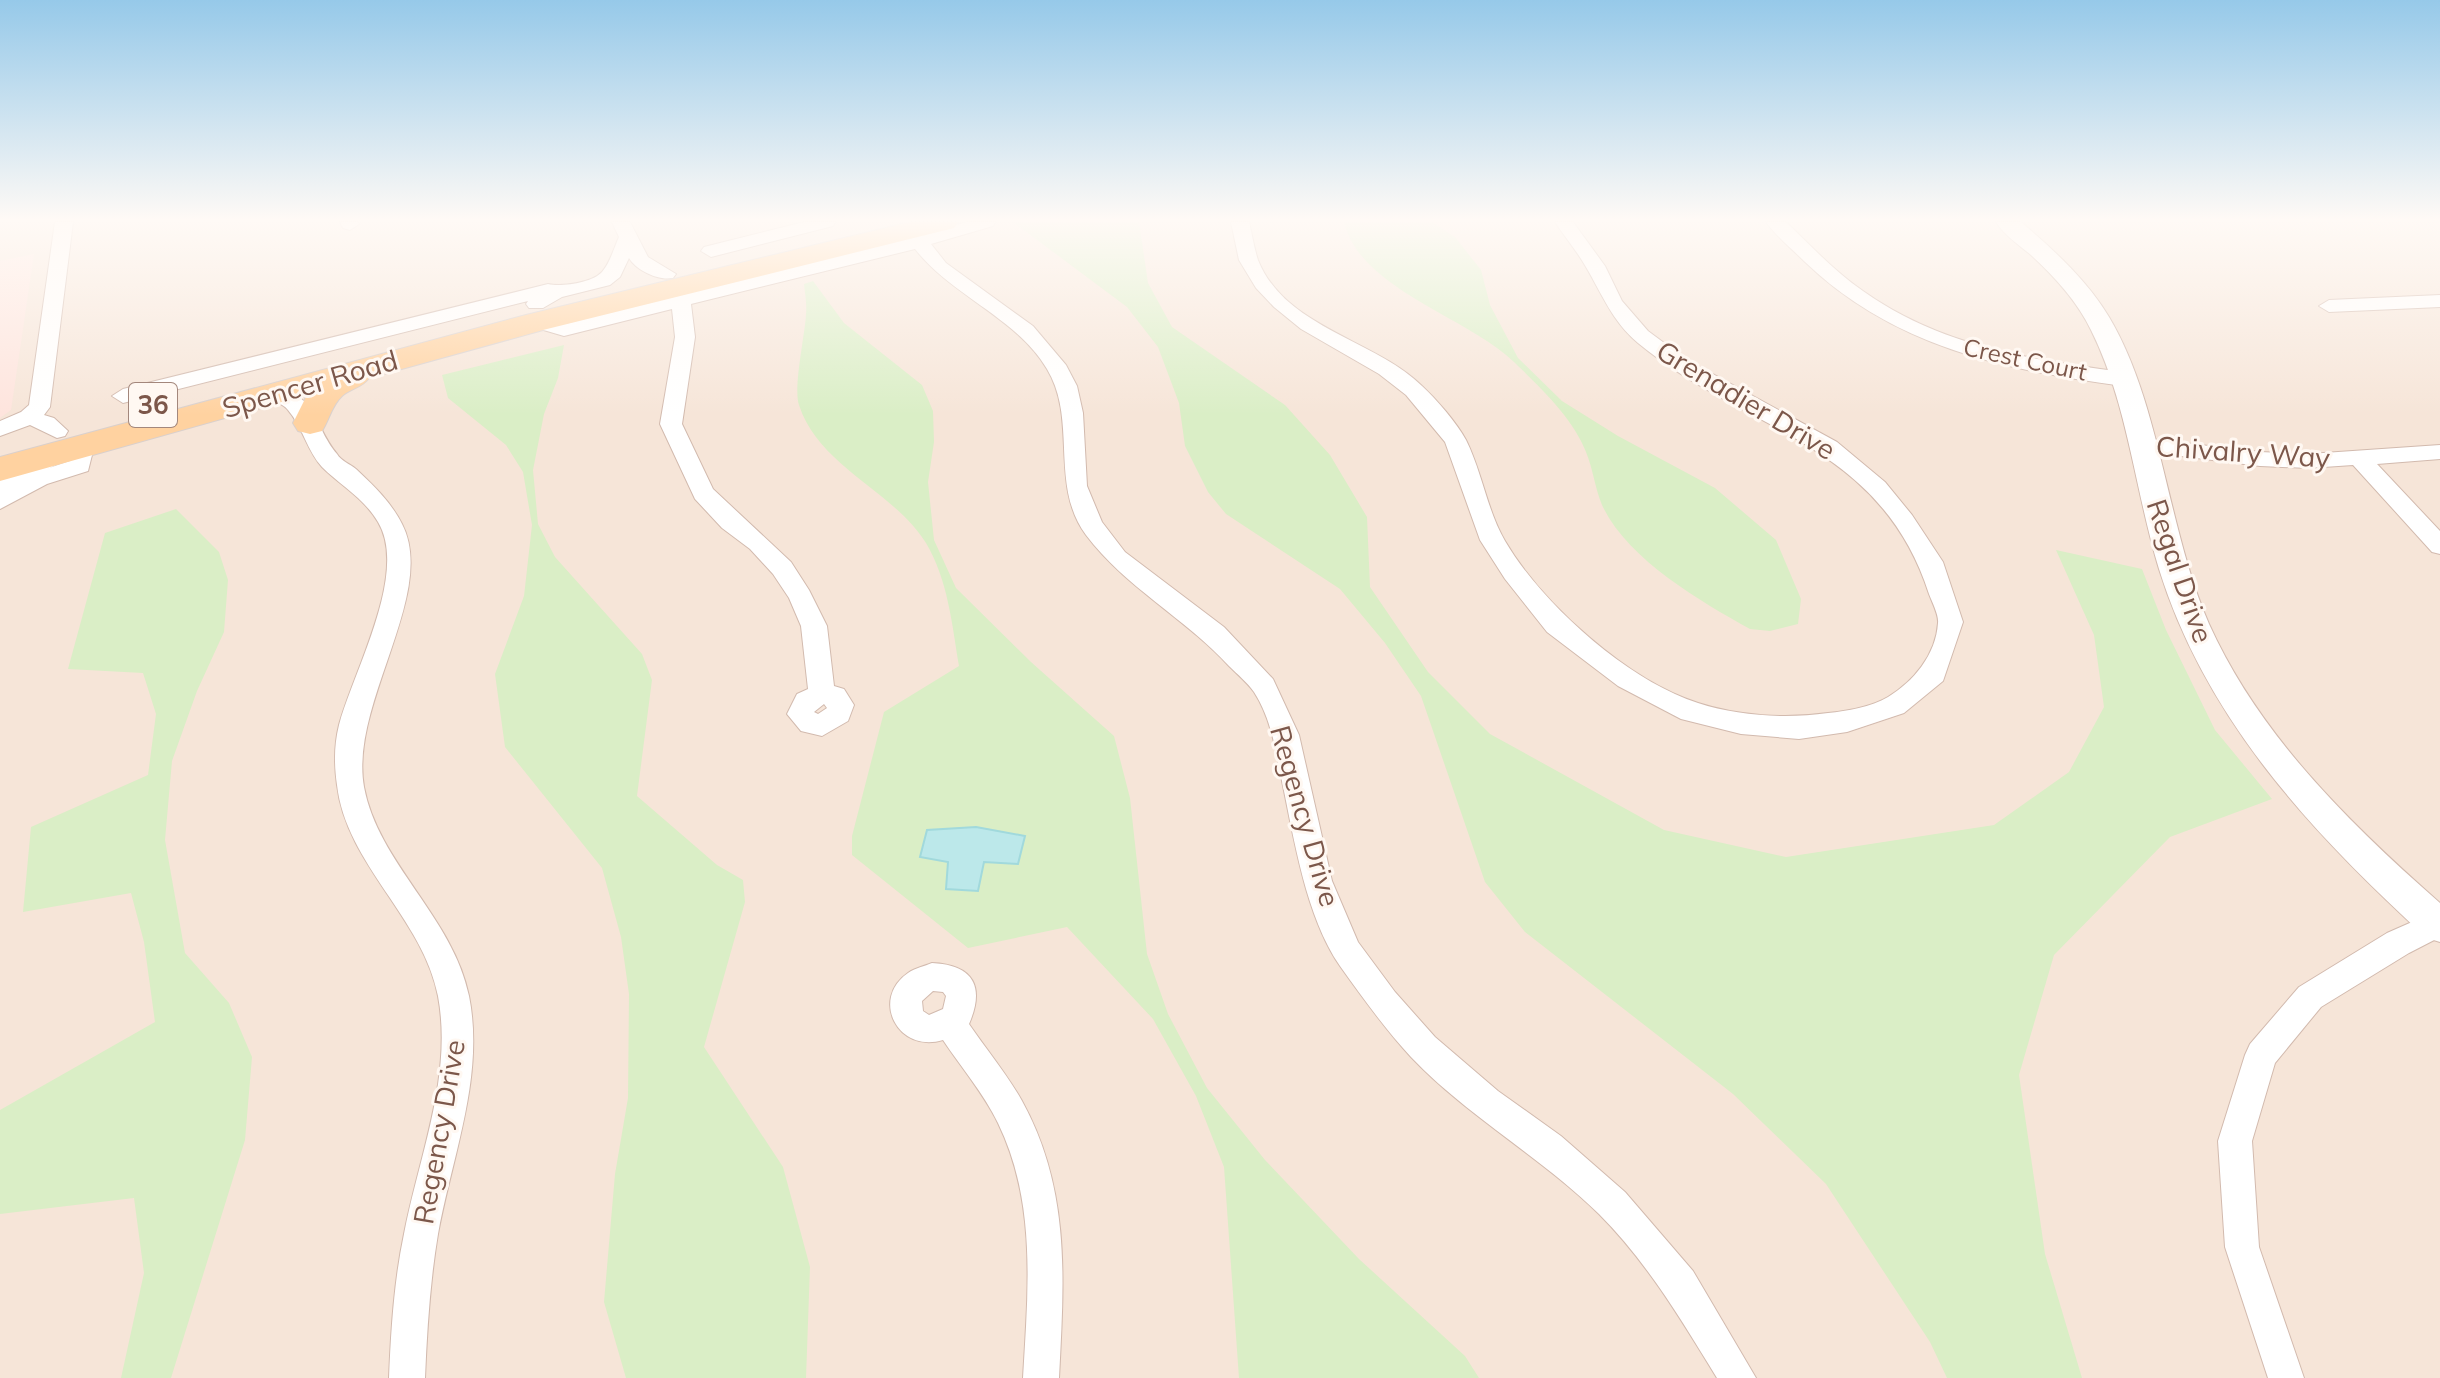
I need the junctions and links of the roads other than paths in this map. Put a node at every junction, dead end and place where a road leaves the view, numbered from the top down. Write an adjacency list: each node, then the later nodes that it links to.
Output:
1 (55, 286): 21 (street)
2 (582, 286): 15 (street)
3 (670, 286): 12 (street)
4 (679, 286): 12 (main road, Spencer Road / 36)
5 (684, 286): 12 (main road, Spencer Road / 36)
6 (687, 286): 12 (street, Spencer Road)
7 (966, 286): 35 (street, Regency Drive)
8 (1265, 286): 9 (street, Grenadier Drive)
9 (1605, 286)
10 (1847, 286): 17 (street, Crest Court)
11 (2071, 286): 17 (street, Regal Drive)
12 (673, 289): 15 (main road, Spencer Road / 36); 16 (main road); 30 (street)
13 (2440, 301): 14 (street)
14 (2329, 306)
15 (538, 307): 16 (main road, Spencer Road / 36); 19 (main road, Spencer Road / 36)
16 (432, 325): 18 (street, Spencer Road); 21 (main road, Spencer Road / 36)
17 (2123, 379): 22 (street, Regal Drive)
18 (123, 396)
19 (314, 401): 21 (main road, Spencer Road / 36); 21 (main road); 33 (street, Regency Drive)
20 (0, 429): 21 (street, Spencer Road)
21 (56, 438): 23 (main road, Spencer Road / 36); 26 (main road, Spencer Road / 36); 27 (street); 28 (street)
22 (2141, 445): 25 (street, Chivalry Way); 31 (street, Regal Drive)
23 (0, 446)
24 (2440, 452): 25 (street, Chivalry Way)
25 (2359, 458): 29 (street)
26 (0, 469)
27 (0, 485)
28 (0, 501)
29 (2440, 546)
30 (822, 694)
31 (2438, 925): 36 (street)
32 (950, 1024): 34 (street)
33 (407, 1378)
34 (1041, 1378)
35 (1738, 1378)
36 (2286, 1378)

